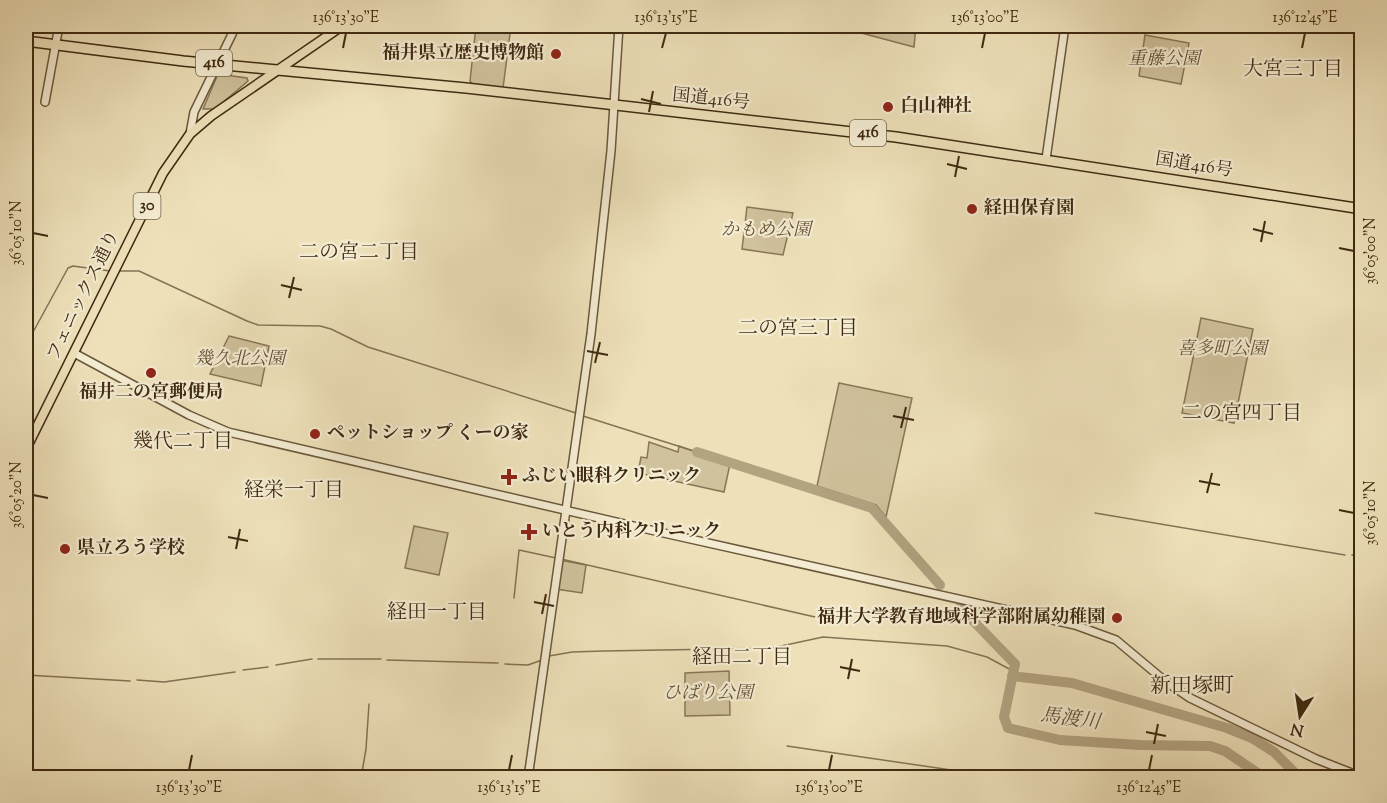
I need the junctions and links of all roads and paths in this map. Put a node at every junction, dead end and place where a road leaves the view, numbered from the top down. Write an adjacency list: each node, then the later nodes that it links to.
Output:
1 (59, 26): 7 (street)
2 (236, 26): 8 (street)
3 (342, 26): 9 (main road, フェニックス通り / 30)
4 (619, 26): 11 (street)
5 (1065, 26): 13 (street)
6 (26, 43): 7 (highway, 国道416号 / 416)
7 (55, 46): 8 (highway, 国道416号 / 416); 10 (street)
8 (217, 63): 9 (highway, 国道416号 / 416); 12 (street)
9 (279, 69): 11 (highway, 国道416号 / 416); 12 (main road, フェニックス通り / 30)
10 (45, 102)
11 (613, 106): 13 (highway, 国道416号 / 416); 17 (street)
12 (189, 134): 15 (main road, フェニックス通り / 30)
13 (1046, 159): 14 (highway, 国道416号 / 416)
14 (1362, 209)
15 (74, 353): 16 (main road, フェニックス通り / 30); 17 (street)
16 (26, 449)
17 (566, 510): 18 (street); 19 (street)
18 (528, 777)
19 (1362, 777)

